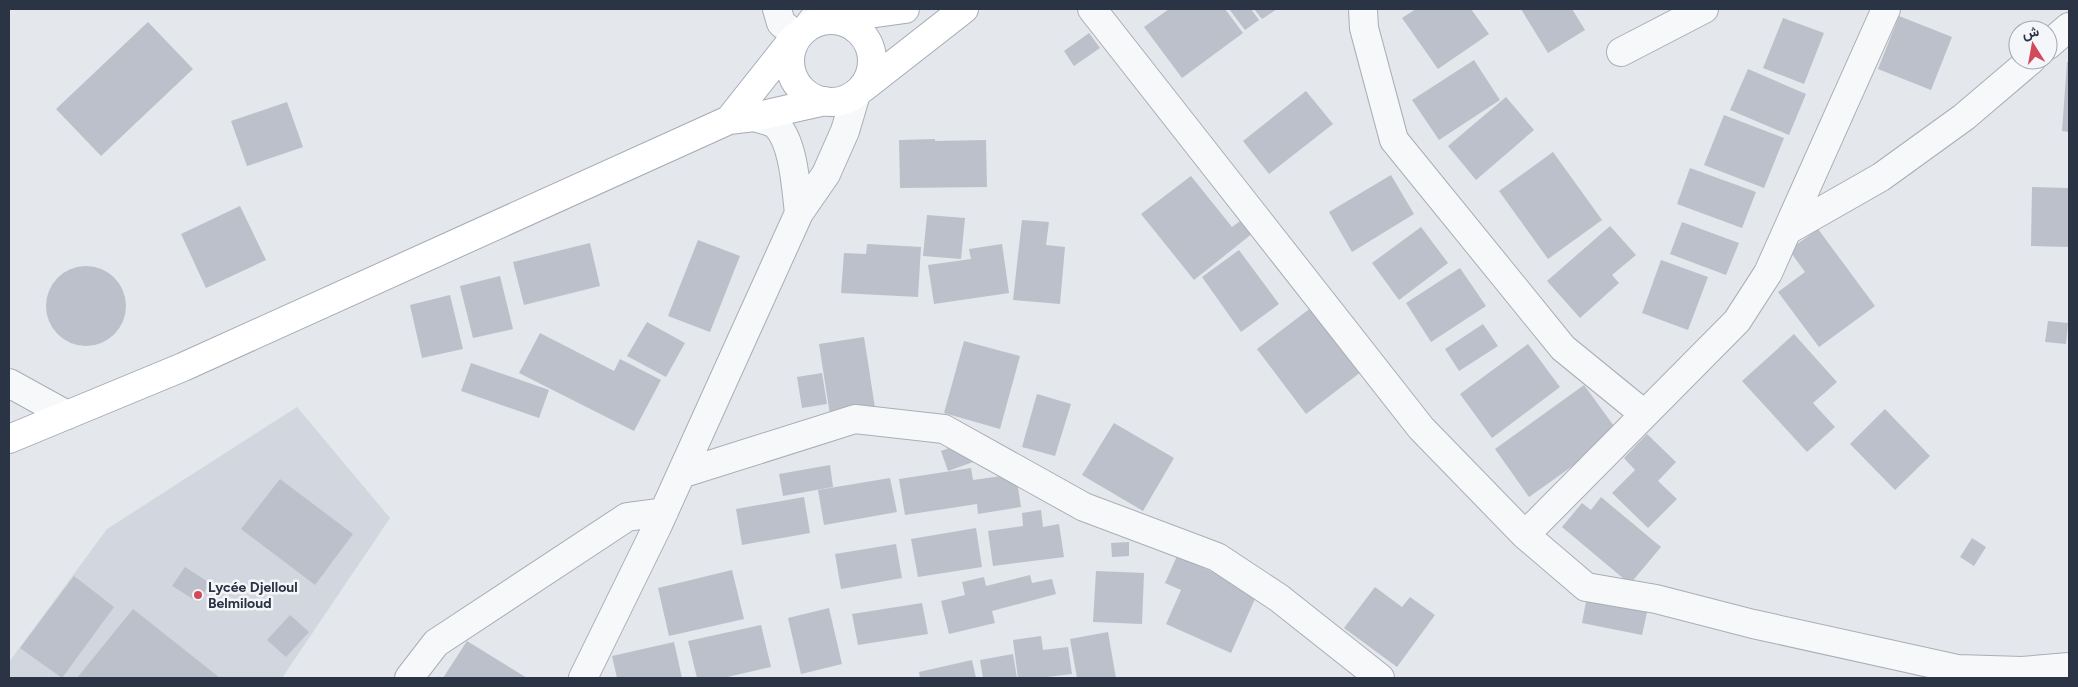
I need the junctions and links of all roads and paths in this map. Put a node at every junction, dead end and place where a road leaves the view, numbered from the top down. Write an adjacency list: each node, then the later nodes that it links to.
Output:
1 (778, 9): 8 (street)
2 (905, 9): 8 (main road)
3 (964, 9): 13 (main road)
4 (1092, 9): 24 (street)
5 (1363, 9): 19 (street)
6 (1704, 9): 11 (street)
7 (1886, 9): 17 (street)
8 (814, 22): 13 (main road); 14 (main road); 15 (main road)
9 (2069, 27): 10 (street)
10 (2058, 36)
11 (1621, 52)
12 (2019, 70): 17 (street)
13 (858, 92): 14 (main road); 16 (street)
14 (825, 101): 15 (main road)
15 (741, 118): 16 (street); 20 (main road)
16 (799, 212): 22 (street)
17 (1788, 230): 19 (street)
18 (9, 383): 20 (street)
19 (1644, 414): 24 (street)
20 (67, 415): 21 (main road)
21 (9, 439)
22 (681, 474): 23 (street); 28 (street)
23 (664, 512): 26 (street); 27 (street)
24 (1525, 535): 25 (street)
25 (2069, 667)
26 (409, 678)
27 (583, 678)
28 (1380, 678)

